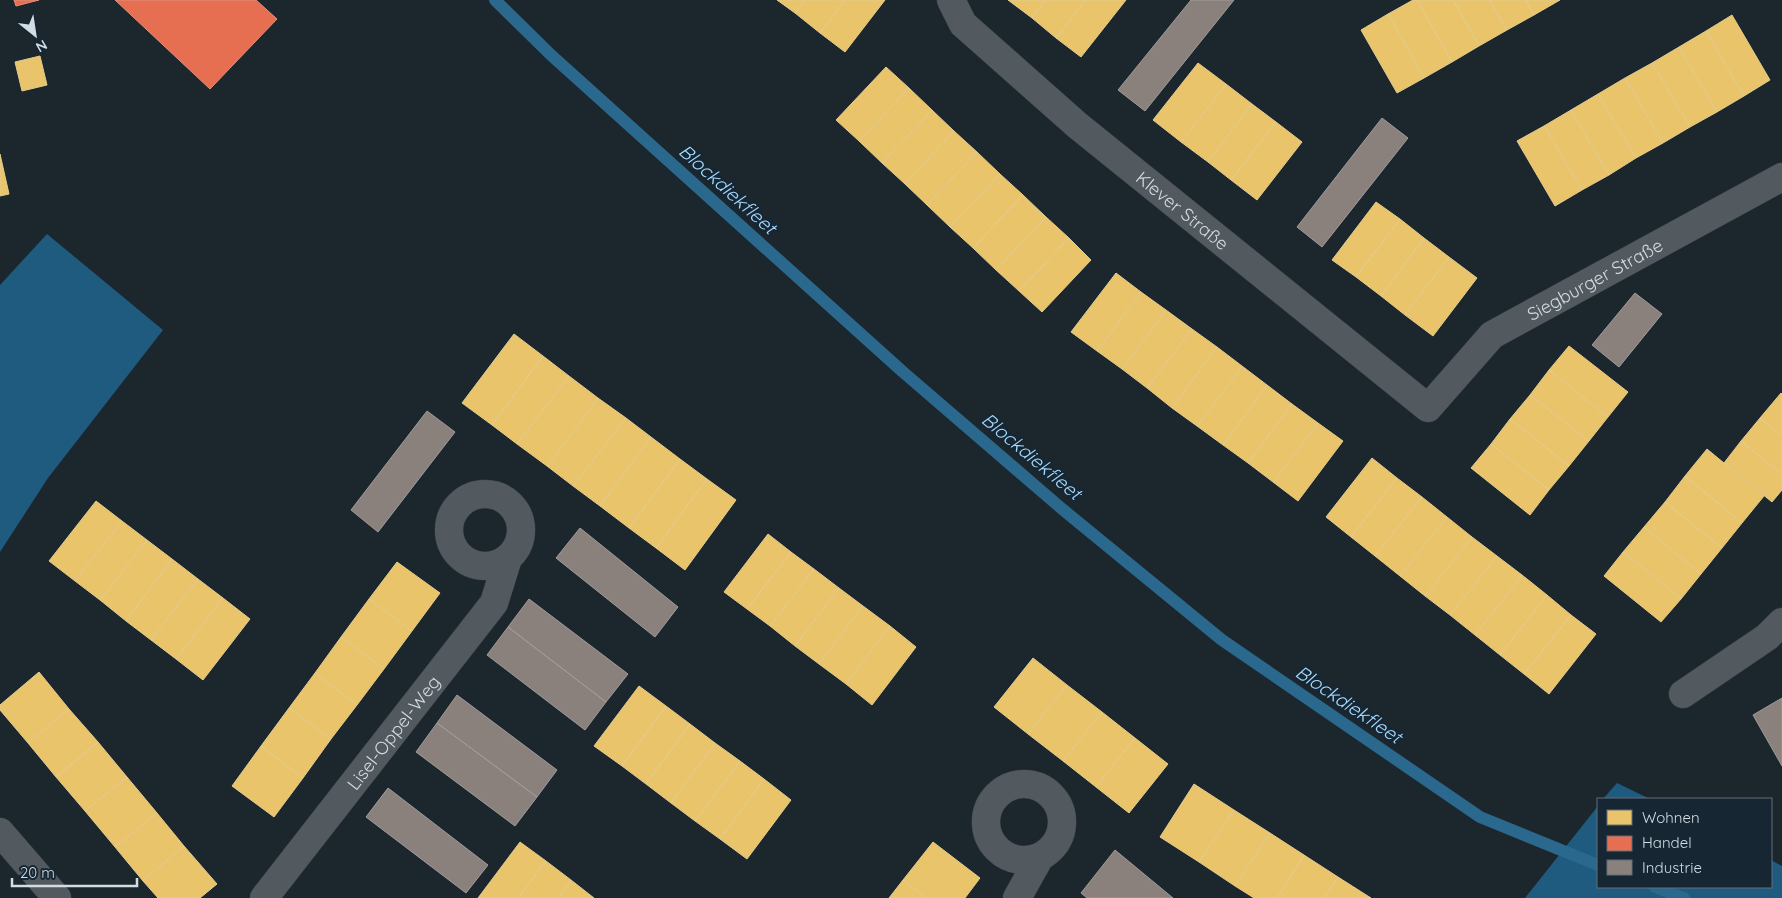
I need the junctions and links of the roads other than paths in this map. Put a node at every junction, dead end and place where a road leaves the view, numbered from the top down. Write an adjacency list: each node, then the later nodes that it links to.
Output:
1 (951, 0): 3 (street, Klever Straße)
2 (1782, 178): 3 (street, Siegburger Straße)
3 (1428, 408)
4 (508, 558): 10 (street, Lisel-Oppel-Weg)
5 (1782, 622): 6 (street)
6 (1683, 694)
7 (0, 832): 9 (street)
8 (1040, 857): 11 (street)
9 (57, 898)
10 (264, 898)
11 (1017, 898)

